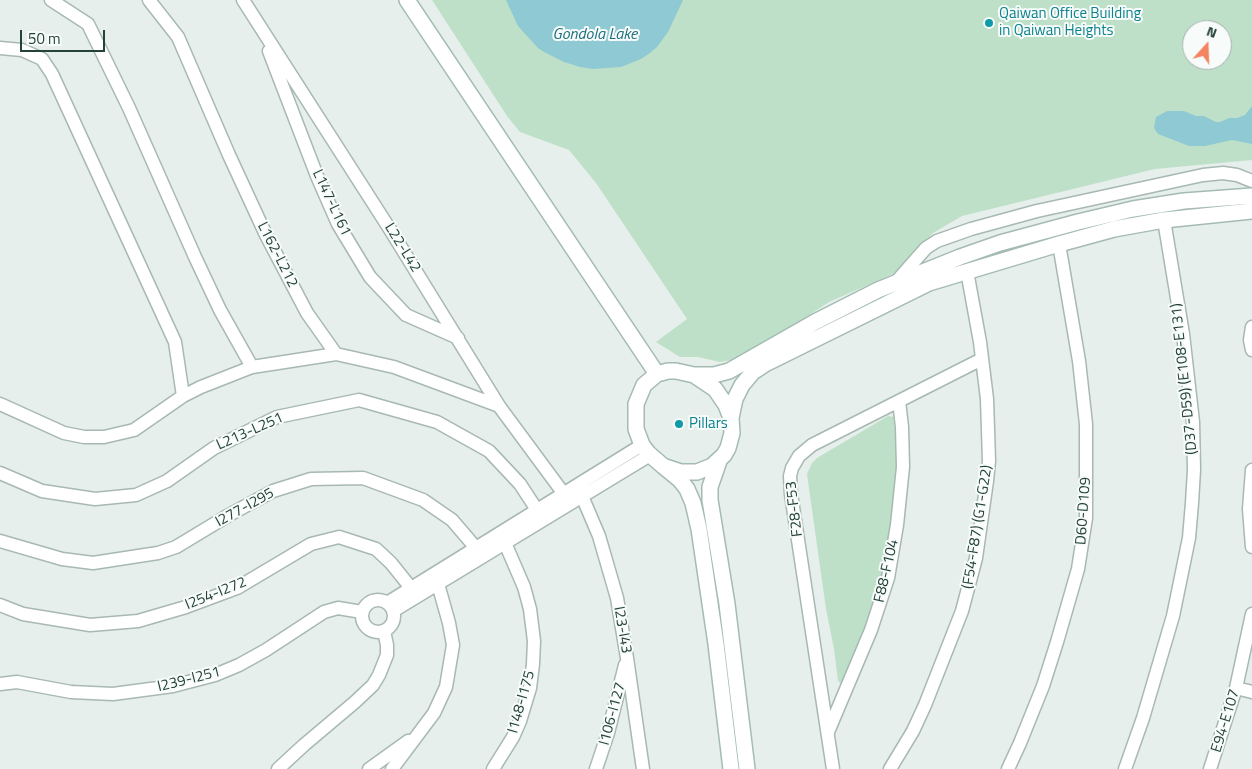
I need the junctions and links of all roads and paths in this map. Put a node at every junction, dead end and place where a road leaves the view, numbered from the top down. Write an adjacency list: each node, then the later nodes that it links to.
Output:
1 (51, 0): 19 (street)
2 (149, 0): 17 (street, L162-L212)
3 (243, 0): 5 (street, L22-L42)
4 (407, 0): 20 (street)
5 (258, 24): 15 (street, L22-L42); 15 (street, L147-L161)
6 (0, 48): 22 (street)
7 (1252, 181): 13 (street)
8 (1252, 196): 13 (street)
9 (1252, 211): 10 (street)
10 (1164, 220): 11 (street); 64 (street, (D37-D59) (E108-E131))
11 (1059, 244): 12 (street); 63 (street, D60-D109)
12 (967, 270): 18 (street, (F54-F87) (G1-G22)); 26 (street)
13 (896, 282): 21 (street)
14 (1252, 327): 16 (street)
15 (458, 338): 25 (street, L22-L42)
16 (1252, 350)
17 (336, 354): 19 (street); 25 (street)
18 (982, 359): 23 (street, F28-F53); 62 (street, (F54-F87) (G1-G22))
19 (252, 367): 22 (street)
20 (657, 374): 21 (street); 27 (street)
21 (694, 375): 26 (street)
22 (184, 396): 24 (street)
23 (899, 401): 51 (street, F88-F104); 51 (street, F28-F53)
24 (0, 404)
25 (500, 406): 32 (street, L22-L42)
26 (731, 418): 28 (street)
27 (646, 450): 29 (street); 32 (street); 33 (street)
28 (719, 461): 29 (street); 60 (street)
29 (662, 466): 59 (street)
30 (1252, 470): 37 (street)
31 (0, 473): 34 (street, L213-L251)
32 (564, 494): 34 (street)
33 (582, 496): 36 (street); 47 (street, I23-I43)
34 (537, 510): 38 (street)
35 (0, 541): 38 (street, I277-I295)
36 (505, 543): 39 (street); 56 (street, I148-I175)
37 (1252, 547)
38 (476, 548): 40 (street)
39 (438, 584): 42 (street); 52 (street)
40 (411, 588): 41 (street, I254-I272); 42 (street)
41 (0, 605)
42 (390, 607): 43 (street); 45 (street)
43 (362, 612): 45 (street); 48 (street, I239-I251)
44 (1252, 614): 46 (street, E94-E107)
45 (384, 631): 53 (street)
46 (1250, 632): 49 (street, E94-E107)
47 (627, 658): 57 (street, I106-I127); 58 (street, I23-I43)
48 (4, 682)
49 (1236, 688): 50 (street); 65 (street, E94-E107)
50 (1252, 692)
51 (828, 732): 61 (street, F28-F53)
52 (418, 734): 54 (street); 55 (street)
53 (278, 769)
54 (369, 769)
55 (392, 769)
56 (492, 769)
57 (596, 769)
58 (643, 769)
59 (731, 769)
60 (747, 769)
61 (833, 769)
62 (890, 769)
63 (1008, 769)
64 (1125, 769)
65 (1210, 769)

